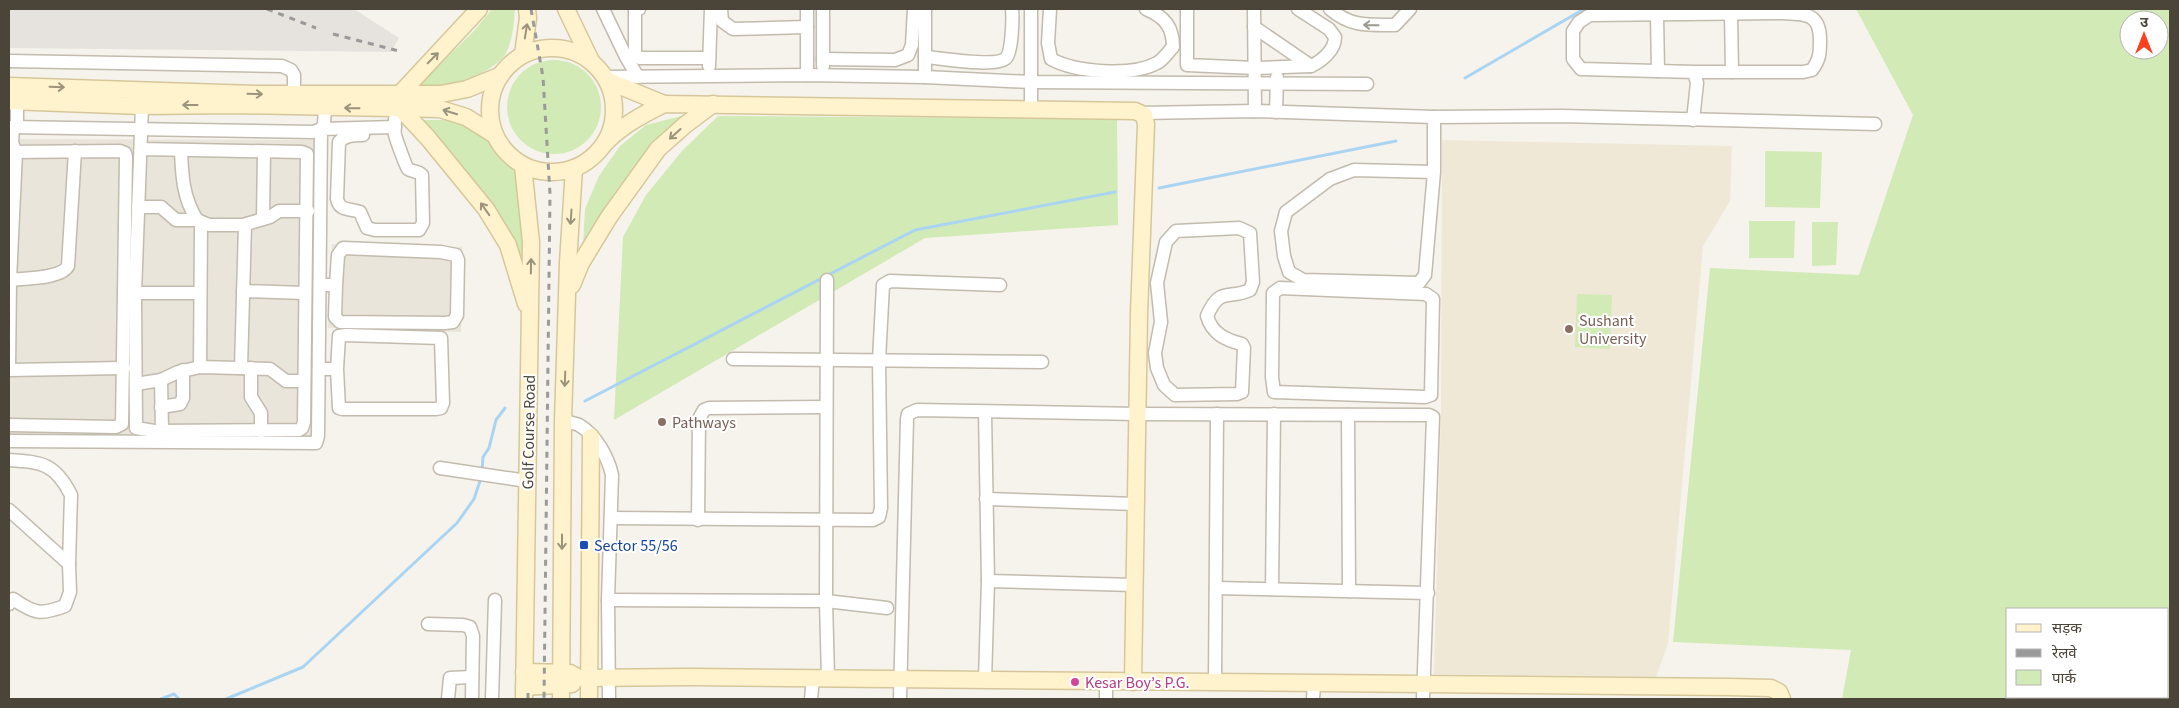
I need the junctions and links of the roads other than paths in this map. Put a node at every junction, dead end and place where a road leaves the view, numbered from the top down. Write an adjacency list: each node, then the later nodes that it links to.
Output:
1 (479, 9): 51 (main road, one-way to 1)
2 (527, 9): 25 (main road, one-way to 2)
3 (566, 9): 29 (main road)
4 (604, 9): 41 (street)
5 (639, 9): 27 (street)
6 (711, 9): 27 (street)
7 (721, 9): 23 (street)
8 (807, 9): 23 (street)
9 (823, 9): 28 (street)
10 (914, 9): 28 (street)
11 (925, 9): 26 (street)
12 (1012, 9): 26 (street)
13 (1031, 9): 14 (street); 44 (street)
14 (1051, 9): 15 (street)
15 (1146, 9)
16 (1187, 9): 33 (street)
17 (1254, 9): 24 (street)
18 (1298, 9): 31 (street)
19 (1330, 9): 20 (street, one-way to 19)
20 (1410, 9)
21 (1731, 14): 22 (street); 36 (street); 36 (street)
22 (1657, 15): 34 (street); 34 (street)
23 (807, 27): 37 (street)
24 (1254, 27): 31 (street); 33 (street)
25 (523, 54): 29 (main road); 38 (main road)
26 (925, 57): 42 (street)
27 (709, 58): 39 (street)
28 (823, 59): 40 (street)
29 (591, 61): 43 (main road)
30 (9, 62): 49 (street)
31 (1311, 66): 32 (street)
32 (1277, 67): 33 (street); 46 (street)
33 (1255, 68): 45 (street)
34 (1658, 71): 35 (street)
35 (1694, 72): 36 (street); 61 (street)
36 (1732, 72)
37 (807, 75): 39 (street); 40 (street)
38 (498, 76): 51 (main road); 67 (main road)
39 (709, 76): 41 (street)
40 (824, 76): 42 (street)
41 (638, 77): 43 (street)
42 (925, 77): 44 (street)
43 (607, 79): 52 (main road); 68 (main road)
44 (1031, 82): 45 (street); 56 (street)
45 (1255, 84): 46 (street); 57 (street)
46 (1277, 84): 47 (street); 58 (street)
47 (1367, 84)
48 (9, 86): 49 (main road, one-way to 49)
49 (294, 94): 51 (main road)
50 (13, 101): 54 (main road); 63 (street)
51 (399, 104): 55 (main road, one-way to 55); 66 (street); 67 (main road, one-way to 51); 95 (main road, one-way to 51)
52 (664, 104): 53 (main road); 68 (main road)
53 (713, 104): 56 (main road); 92 (main road, one-way to 92)
54 (142, 106): 55 (main road, one-way to 54); 65 (street)
55 (325, 108): 64 (street)
56 (1031, 111): 59 (main road)
57 (1255, 111): 58 (street); 59 (street)
58 (1276, 112): 60 (street)
59 (1140, 113): 94 (main road)
60 (1434, 117): 61 (street); 76 (street)
61 (1694, 120): 62 (street)
62 (1874, 124)
63 (15, 127): 65 (street); 72 (street)
64 (322, 129): 65 (street); 66 (street); 85 (street)
65 (141, 130): 69 (street)
66 (395, 131): 66 (street)
67 (493, 134): 74 (main road)
68 (606, 142): 75 (main road)
69 (141, 149): 71 (street); 77 (street)
70 (76, 151): 72 (street); 83 (street); 102 (street)
71 (181, 151): 73 (street); 81 (street)
72 (12, 152): 79 (street)
73 (264, 152): 78 (street); 80 (street)
74 (523, 166): 75 (main road); 95 (main road, Golf Course Road, one-way to 74)
75 (574, 168): 92 (main road, one-way to 92)
76 (1434, 172): 76 (street)
77 (138, 207): 81 (street); 90 (street)
78 (308, 211): 80 (street); 89 (street)
79 (11, 212): 83 (street)
80 (263, 219): 82 (street)
81 (199, 221): 82 (street); 91 (street)
82 (245, 224): 88 (street)
83 (10, 280): 106 (street)
84 (827, 280): 98 (street)
85 (321, 285): 86 (street); 104 (street)
86 (336, 285): 86 (street)
87 (1000, 285): 99 (street)
88 (243, 292): 89 (street); 103 (street)
89 (304, 292): 109 (street)
90 (135, 293): 91 (street); 110 (street)
91 (199, 293): 101 (street)
92 (568, 296): 120 (main road, one-way to 120)
93 (1160, 307): 94 (street); 96 (street); 96 (street)
94 (1139, 314): 96 (street); 116 (main road)
95 (530, 318): 128 (main road, Golf Course Road)
96 (1161, 322)
97 (734, 359): 98 (street)
98 (826, 359): 99 (street); 114 (street)
99 (879, 360): 100 (street); 134 (street)
100 (1042, 362)
101 (200, 367): 103 (street); 107 (street)
102 (124, 368): 106 (street); 121 (street)
103 (246, 368): 109 (street); 123 (street)
104 (319, 369): 105 (street); 125 (street)
105 (337, 369): 105 (street)
106 (9, 370)
107 (183, 370): 108 (street); 113 (street)
108 (161, 380): 110 (street); 113 (street)
109 (303, 380): 123 (street)
110 (136, 384): 122 (street)
111 (1343, 394): 112 (street); 112 (street); 119 (street)
112 (1360, 395): 119 (street)
113 (161, 407): 122 (street)
114 (826, 407): 133 (street); 134 (street)
115 (985, 412): 116 (street); 129 (street); 152 (street)
116 (1138, 414): 117 (street); 130 (main road)
117 (1217, 414): 118 (street); 138 (street)
118 (1274, 414): 119 (street); 139 (street)
119 (1350, 415): 140 (street); 141 (street)
120 (563, 421): 124 (street); 157 (main road, one-way to 157)
121 (9, 425)
122 (162, 430): 123 (street)
123 (261, 431)
124 (591, 437): 132 (street); 150 (main road)
125 (9, 441)
126 (9, 460): 135 (street)
127 (440, 468): 128 (street)
128 (524, 480): 158 (main road, Golf Course Road); 158 (main road)
129 (986, 499): 130 (street); 136 (street)
130 (1136, 504): 137 (main road)
131 (10, 515): 135 (street)
132 (612, 518): 133 (street); 144 (street)
133 (698, 520): 134 (street)
134 (826, 520): 145 (street)
135 (69, 564): 142 (street)
136 (988, 581): 137 (street); 153 (street)
137 (1134, 585): 155 (main road)
138 (1216, 588): 139 (street); 156 (street)
139 (1272, 589): 140 (street)
140 (1348, 591): 141 (street)
141 (1428, 593): 160 (street)
142 (10, 599)
143 (495, 600): 163 (street)
144 (608, 600): 145 (street); 149 (street)
145 (826, 601): 146 (street); 151 (street)
146 (887, 608)
147 (428, 624): 148 (street)
148 (472, 677): 161 (street); 162 (street)
149 (609, 677): 150 (main road); 151 (main road); 165 (street)
150 (584, 678): 157 (main road); 164 (main road)
151 (820, 678): 152 (main road); 166 (street)
152 (900, 679): 153 (main road); 167 (street)
153 (985, 680): 154 (main road)
154 (1106, 682): 155 (main road); 168 (street)
155 (1134, 682): 156 (main road)
156 (1215, 682): 159 (main road)
157 (561, 686): 158 (main road)
158 (522, 689)
159 (1313, 691): 160 (main road)
160 (1423, 692): 169 (main road)
161 (448, 699)
162 (472, 699)
163 (492, 699)
164 (589, 699)
165 (609, 699)
166 (812, 699)
167 (900, 699)
168 (1106, 699)
169 (1782, 699)

